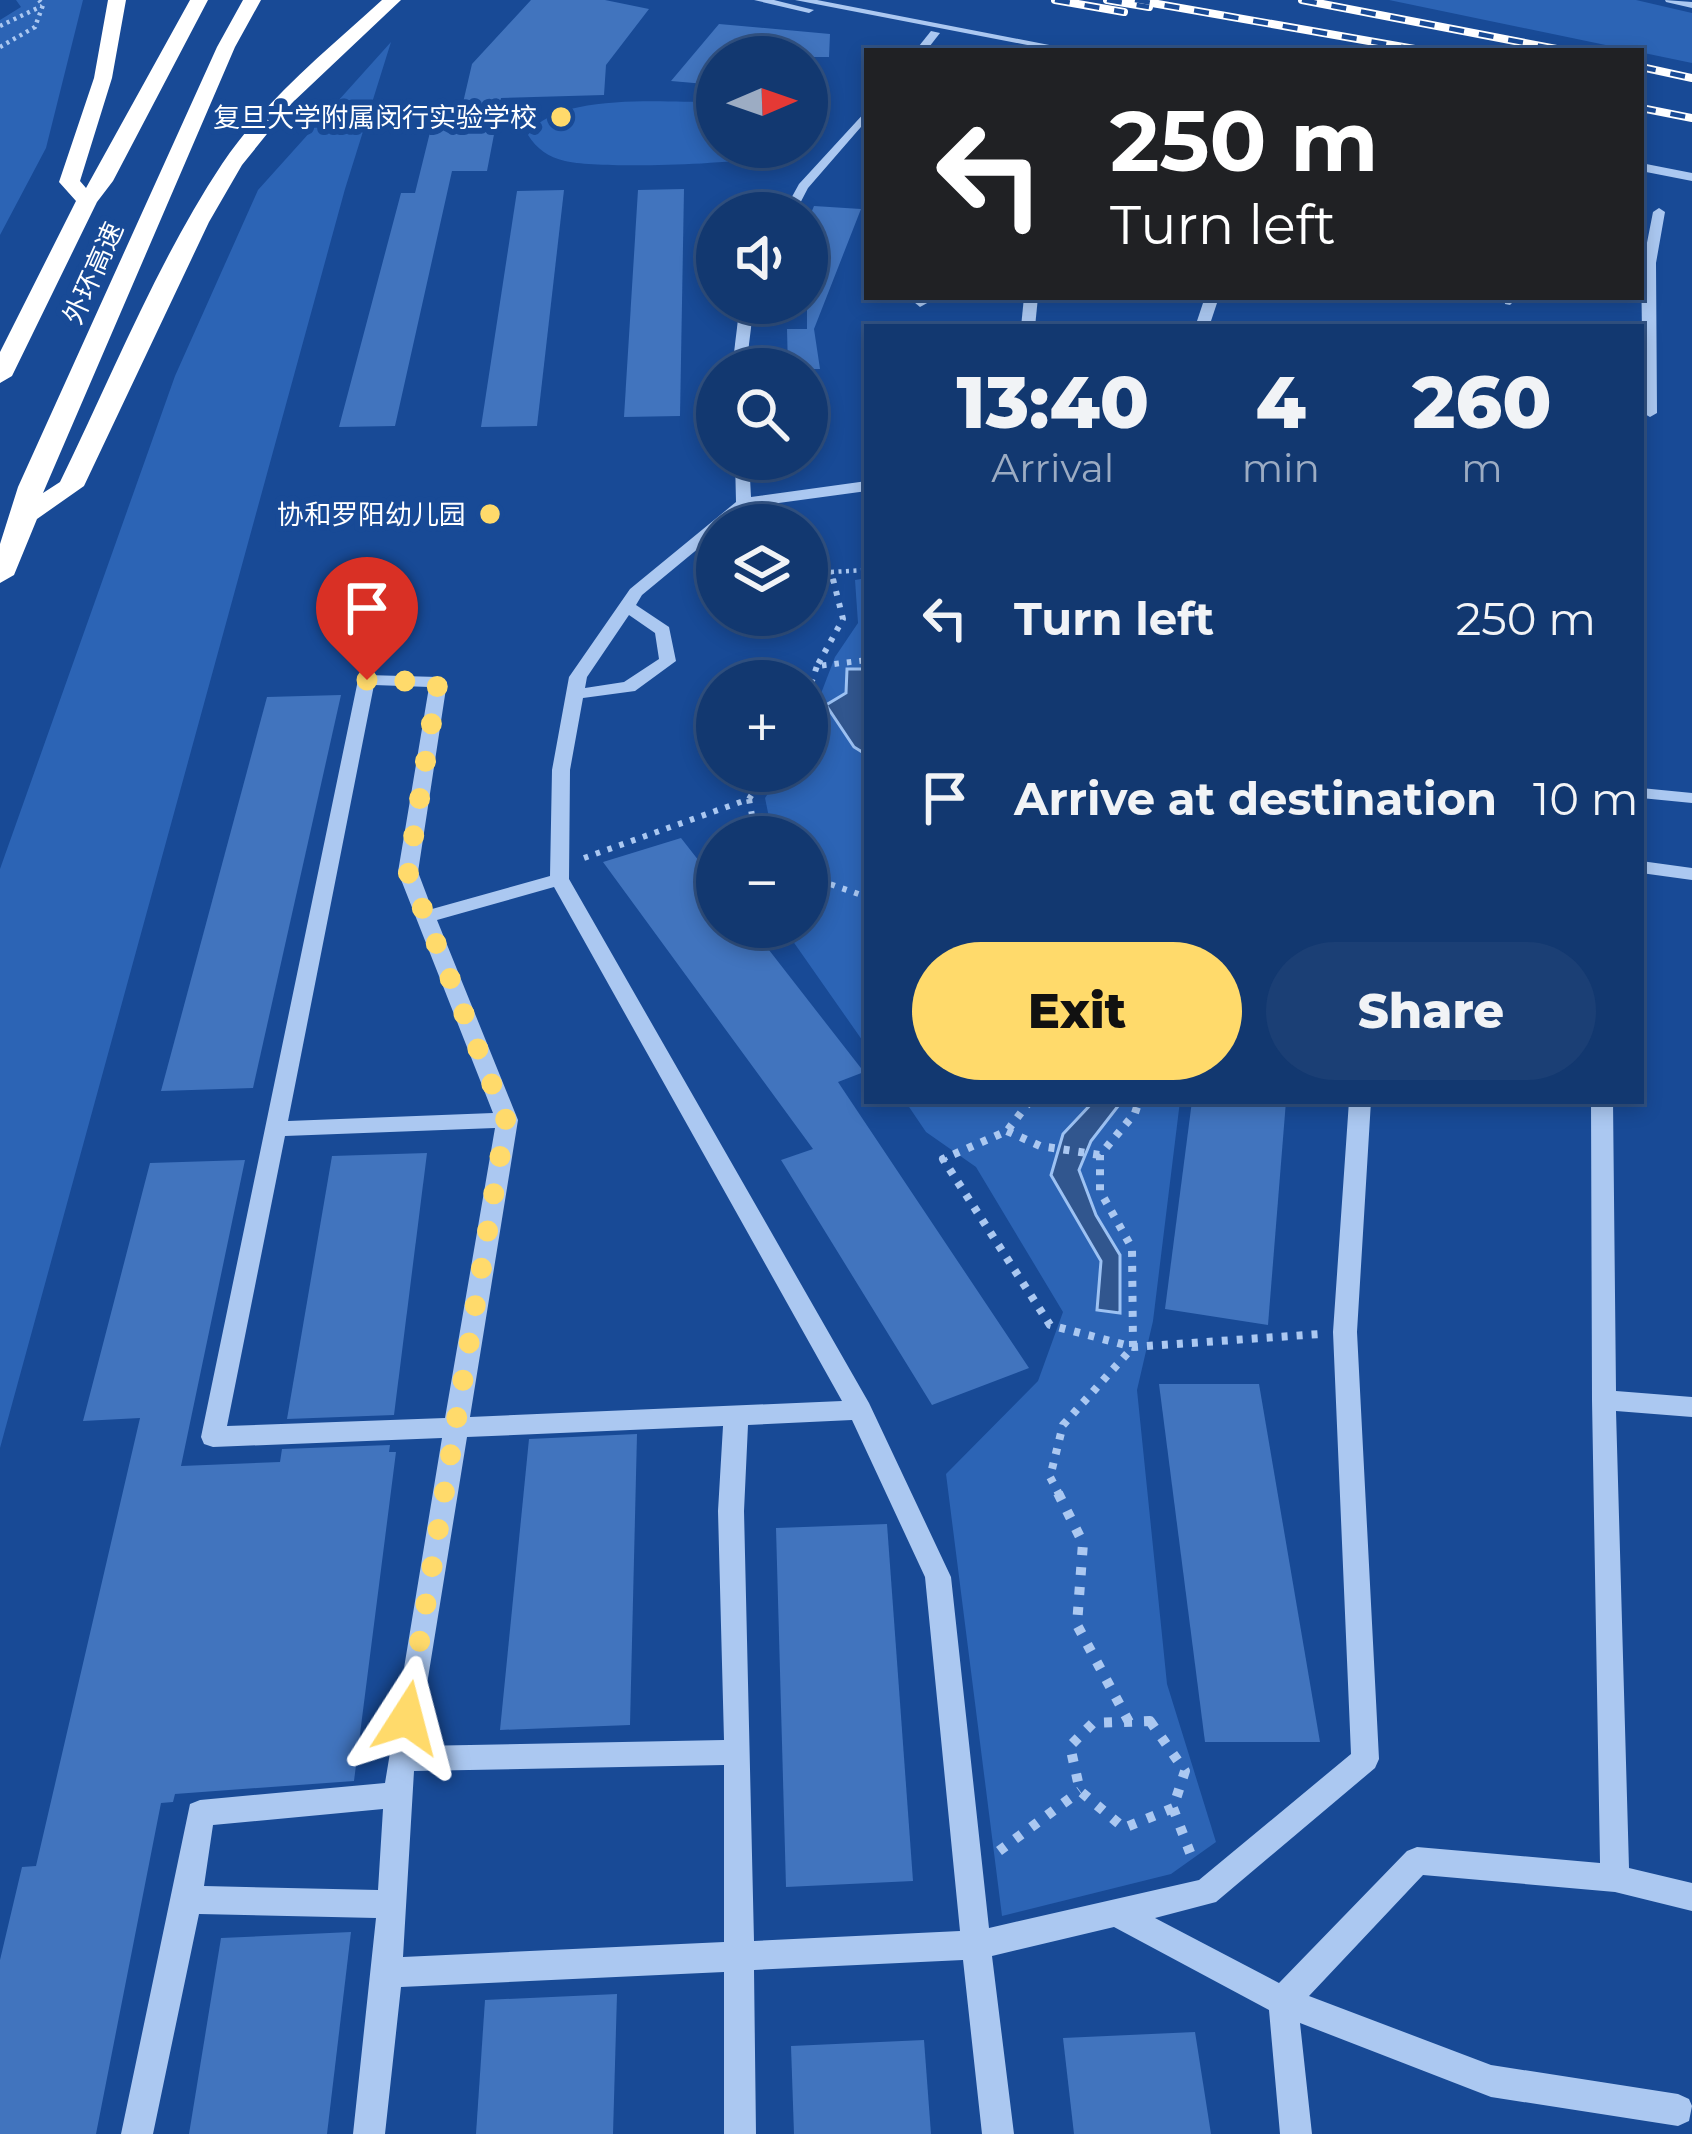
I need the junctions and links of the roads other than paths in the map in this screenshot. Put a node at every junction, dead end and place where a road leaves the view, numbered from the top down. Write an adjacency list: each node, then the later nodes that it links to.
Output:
1 (117, 0): 21 (highway)
2 (199, 0): 21 (highway, 外环高速)
3 (252, 0): 29 (highway, 外环高速)
4 (392, 0): 14 (highway)
5 (404, 0): 14 (highway)
6 (759, 0): 10 (street)
7 (800, 0): 13 (street)
8 (1670, 0): 9 (street)
9 (1692, 5)
10 (935, 33): 11 (street); 12 (street)
11 (922, 48)
12 (1012, 48)
13 (1060, 48)
14 (332, 52): 29 (highway)
15 (864, 116): 20 (street)
16 (1644, 162): 18 (street)
17 (1644, 163): 19 (street)
18 (1692, 168)
19 (1692, 177)
20 (800, 192)
21 (87, 200): 24 (highway, 外环高速)
22 (1659, 212): 23 (street)
23 (1646, 262): 25 (street)
24 (0, 376)
25 (1650, 413)
26 (743, 480): 28 (street)
27 (864, 486): 28 (street)
28 (744, 503)
29 (26, 515): 31 (highway, 外环高速)
30 (696, 542): 32 (street)
31 (0, 575)
32 (627, 606): 33 (street); 33 (street)
33 (575, 694): 37 (street)
34 (1644, 793): 35 (street)
35 (1692, 798)
36 (1644, 867): 38 (street)
37 (559, 872): 39 (street); 46 (street)
38 (1692, 874)
39 (426, 917): 42 (street); 43 (street)
40 (1360, 1104): 56 (street)
41 (1603, 1104): 44 (street)
42 (506, 1120): 43 (street); 48 (street)
43 (276, 1129): 48 (street)
44 (1604, 1400): 45 (street); 52 (street)
45 (1692, 1407)
46 (860, 1410): 47 (street); 57 (street)
47 (736, 1416): 48 (street); 49 (street)
48 (455, 1427): 50 (street)
49 (737, 1752): 50 (street); 58 (street)
50 (400, 1759): 51 (street)
51 (398, 1795): 54 (street); 55 (street)
52 (1615, 1879): 53 (street); 60 (street)
53 (1692, 1898)
54 (188, 1900): 55 (street); 62 (street)
55 (391, 1904): 59 (street)
56 (1116, 1913): 57 (street); 60 (street)
57 (976, 1945): 58 (street); 65 (street)
58 (737, 1953): 59 (street); 64 (street)
59 (387, 1973): 63 (street)
60 (1282, 2001): 61 (street); 66 (street)
61 (1683, 2118)
62 (137, 2134)
63 (370, 2134)
64 (740, 2134)
65 (998, 2134)
66 (1296, 2134)

